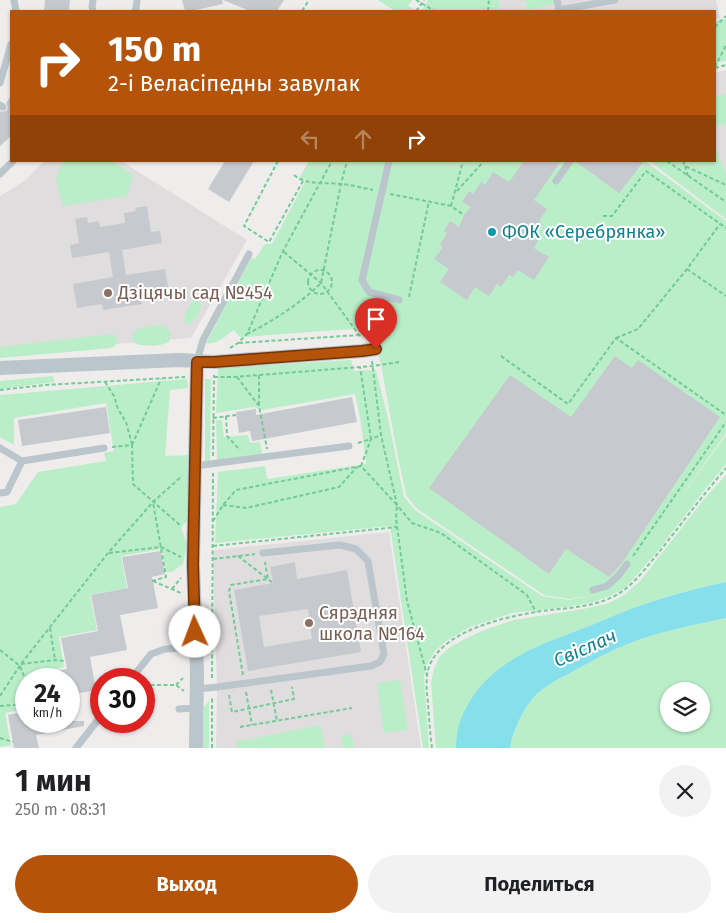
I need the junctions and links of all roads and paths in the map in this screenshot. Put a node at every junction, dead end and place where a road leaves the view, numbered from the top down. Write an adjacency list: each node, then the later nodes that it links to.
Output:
1 (416, 0): 4 (path)
2 (557, 0): 3 (lane)
3 (615, 0)
4 (423, 1): 5 (path)
5 (435, 10)
6 (726, 16): 7 (path)
7 (721, 22): 8 (path); 9 (path)
8 (716, 23)
9 (716, 26)
10 (726, 45): 12 (path)
11 (10, 48): 13 (lane)
12 (716, 65)
13 (0, 83)
14 (12, 162): 25 (lane)
15 (277, 162): 28 (path)
16 (332, 162): 30 (path)
17 (347, 162): 31 (path)
18 (389, 162): 53 (lane)
19 (463, 162): 34 (path)
20 (483, 162): 34 (path)
21 (569, 162): 29 (lane)
22 (668, 162): 27 (path)
23 (684, 162): 24 (path)
24 (685, 166): 27 (path); 32 (path)
25 (0, 174)
26 (294, 175): 28 (path)
27 (688, 176): 37 (path)
28 (304, 181): 30 (path)
29 (556, 181)
30 (321, 183): 31 (path); 43 (path)
31 (341, 184): 33 (path); 46 (path)
32 (726, 185)
33 (361, 188)
34 (456, 192): 38 (path)
35 (401, 196): 36 (path)
36 (429, 202): 38 (path); 51 (path)
37 (726, 202)
38 (451, 206): 39 (path)
39 (464, 215)
40 (602, 216): 41 (path)
41 (720, 224): 42 (path); 45 (path)
42 (726, 228)
43 (283, 251): 47 (path); 54 (path)
44 (249, 254): 61 (lane)
45 (687, 269): 52 (path); 56 (path)
46 (324, 270): 47 (path); 48 (path); 49 (path)
47 (311, 274): 48 (path); 50 (path)
48 (322, 283): 49 (path); 50 (path)
49 (329, 291): 50 (path); 57 (path)
50 (312, 292): 54 (path)
51 (409, 295)
52 (726, 296)
53 (399, 300)
54 (247, 334): 57 (path)
55 (392, 334): 58 (path)
56 (616, 338): 60 (path); 76 (path)
57 (238, 343): 59 (path)
58 (375, 344): 61 (street)
59 (224, 352)
60 (501, 356)
61 (197, 362): 65 (street); 90 (street)
62 (399, 362): 63 (path)
63 (373, 366): 64 (path); 80 (path)
64 (360, 367): 67 (path); 81 (path)
65 (0, 368)
66 (214, 369): 70 (path)
67 (259, 375): 68 (path); 74 (path)
68 (237, 376): 70 (path); 74 (path)
69 (188, 377): 71 (path)
70 (214, 377): 78 (path)
71 (160, 379): 72 (path); 82 (path)
72 (105, 382): 73 (path); 82 (path)
73 (0, 390)
74 (259, 406): 86 (path)
75 (236, 415): 77 (path)
76 (726, 415)
77 (226, 416): 78 (path); 87 (path)
78 (213, 418): 89 (path)
79 (726, 422): 108 (path)
80 (381, 435): 81 (path); 97 (path)
81 (371, 439): 83 (path); 91 (path)
82 (132, 445): 85 (path); 95 (path)
83 (349, 446): 86 (lane)
84 (0, 448): 88 (lane)
85 (106, 448): 88 (lane)
86 (268, 456): 87 (lane)
87 (249, 459): 89 (lane)
88 (22, 461): 94 (lane)
89 (213, 464): 90 (lane); 98 (path)
90 (195, 466): 95 (path); 115 (street)
91 (361, 466): 92 (path); 97 (path)
92 (356, 467): 96 (path); 96 (path)
93 (726, 468): 113 (path)
94 (0, 493)
95 (153, 502): 99 (path); 102 (path); 103 (path)
96 (223, 505): 98 (path)
97 (397, 505): 100 (path); 113 (path)
98 (213, 521): 101 (path)
99 (181, 526)
100 (398, 527): 101 (path); 123 (path)
101 (213, 546): 107 (path)
102 (161, 547): 103 (path); 106 (path); 112 (path)
103 (108, 553): 114 (path)
104 (263, 553): 105 (path); 109 (path); 124 (lane)
105 (238, 556): 107 (path); 109 (path)
106 (181, 557)
107 (213, 559): 130 (path)
108 (627, 564): 111 (lane)
109 (268, 579): 110 (path); 126 (path)
110 (273, 583)
111 (593, 590)
112 (188, 596)
113 (536, 612): 123 (path)
114 (50, 628): 117 (path); 119 (path)
115 (196, 648): 121 (lane); 131 (street)
116 (0, 650): 119 (path)
117 (55, 660): 118 (path); 119 (path)
118 (65, 661)
119 (21, 665): 120 (path); 132 (path)
120 (22, 668)
121 (140, 668)
122 (188, 673): 127 (path)
123 (427, 676): 149 (path)
124 (290, 677): 125 (lane); 133 (path)
125 (269, 680): 126 (lane); 133 (path)
126 (244, 683): 129 (lane); 137 (path)
127 (176, 685): 128 (path); 131 (path)
128 (155, 686)
129 (227, 686): 130 (lane); 137 (path)
130 (212, 688): 131 (lane); 148 (path)
131 (192, 691): 136 (street)
132 (0, 696)
133 (273, 703): 137 (path); 140 (path)
134 (15, 705): 135 (path)
135 (0, 706)
136 (196, 708): 139 (lane); 147 (street)
137 (250, 708): 141 (path)
138 (352, 708): 140 (path)
139 (179, 710)
140 (277, 721): 141 (path)
141 (252, 725): 142 (path)
142 (240, 727)
143 (90, 730): 146 (lane)
144 (0, 737): 145 (path)
145 (13, 742)
146 (76, 748)
147 (196, 748)
148 (212, 748)
149 (432, 748)

